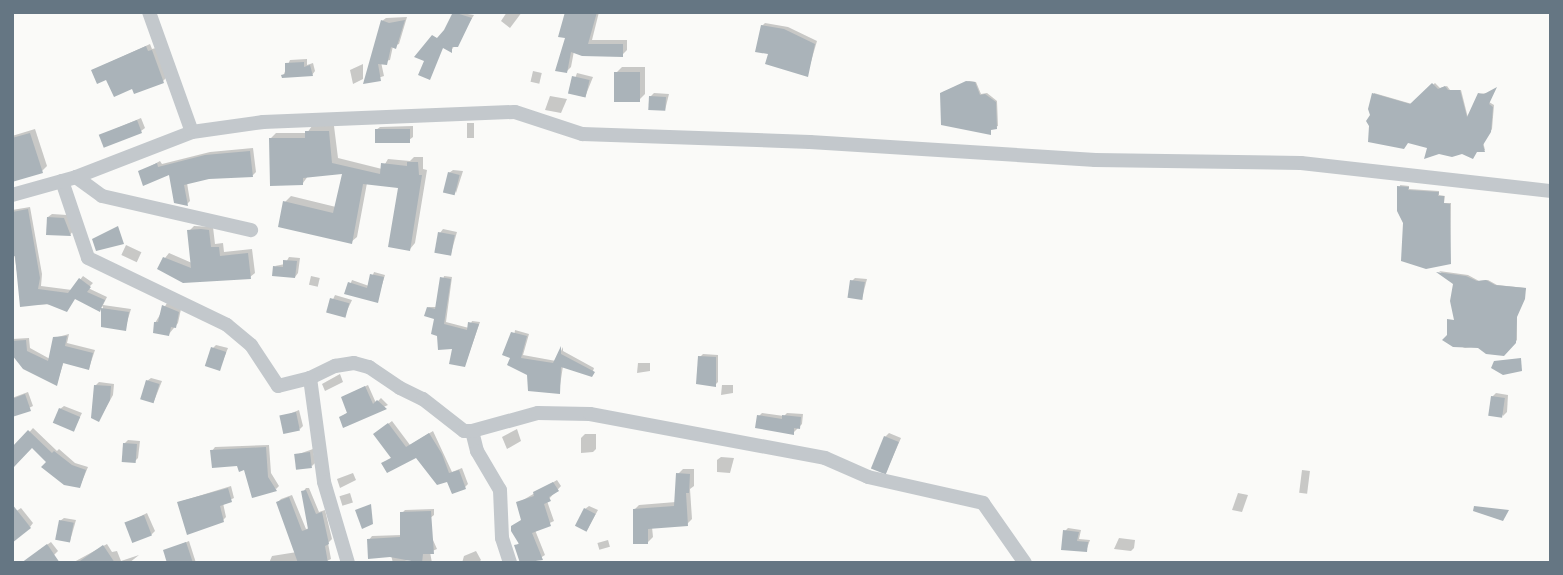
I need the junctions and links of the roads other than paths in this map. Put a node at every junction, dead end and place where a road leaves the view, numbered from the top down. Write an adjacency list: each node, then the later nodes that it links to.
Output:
1 (149, 12): 2 (street)
2 (192, 132): 3 (street); 4 (street)
3 (69, 179): 5 (street); 6 (street); 7 (street)
4 (1551, 191)
5 (12, 195)
6 (250, 230)
7 (310, 378): 8 (street); 9 (street)
8 (472, 432): 10 (street); 11 (street)
9 (348, 563)
10 (510, 563)
11 (1025, 563)

